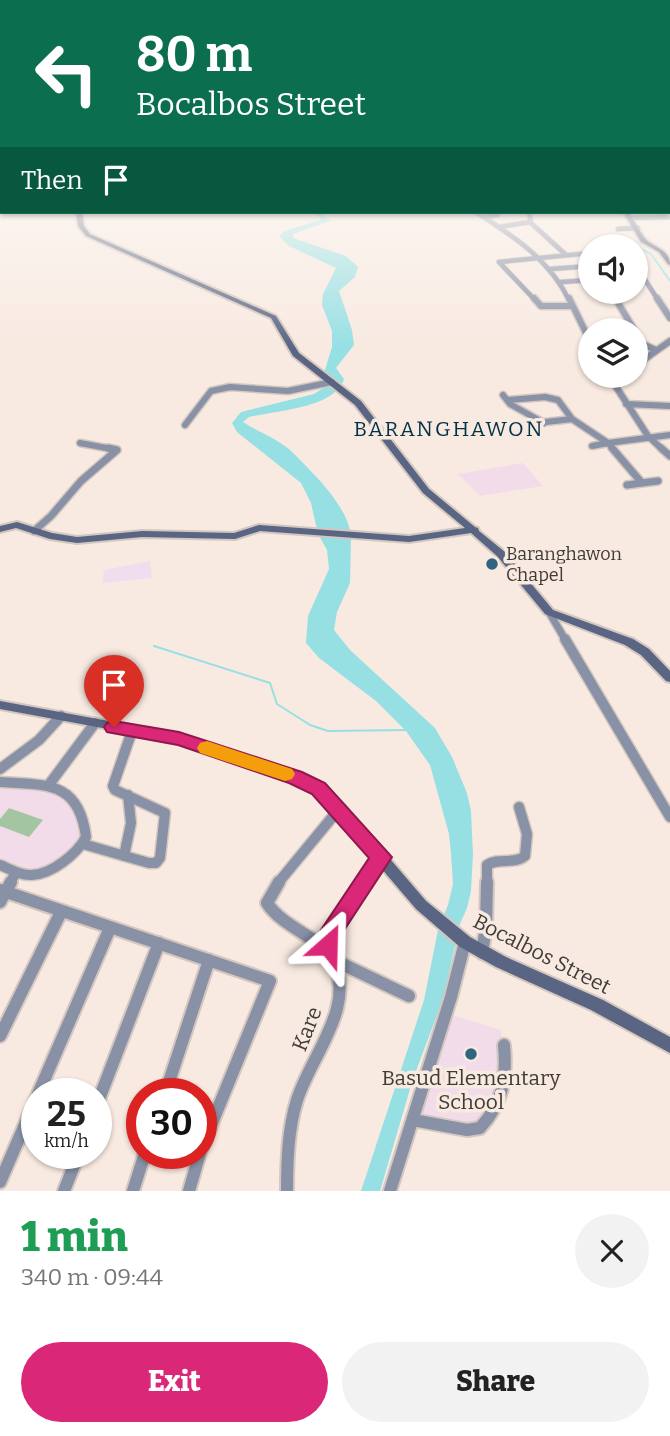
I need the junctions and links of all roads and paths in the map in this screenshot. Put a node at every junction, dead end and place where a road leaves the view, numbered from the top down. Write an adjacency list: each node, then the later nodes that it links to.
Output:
1 (89, 237): 21 (street)
2 (511, 237): 7 (street)
3 (546, 237): 6 (street)
4 (642, 237): 8 (street)
5 (578, 253): 6 (street)
6 (565, 254): 7 (street)
7 (537, 257): 10 (street); 14 (street)
8 (670, 263)
9 (578, 267): 10 (street)
10 (550, 269): 12 (street)
11 (578, 281): 12 (street)
12 (561, 282): 14 (street)
13 (648, 284): 16 (street)
14 (572, 306): 15 (street)
15 (578, 318)
16 (670, 318)
17 (670, 341): 19 (street)
18 (648, 346): 19 (street)
19 (656, 350): 20 (street)
20 (648, 356)
21 (336, 386): 26 (street); 37 (street)
22 (615, 388): 23 (street)
23 (625, 404): 24 (street); 28 (street)
24 (670, 406)
25 (572, 419): 25 (street); 30 (street)
26 (185, 425)
27 (670, 435): 28 (street)
28 (648, 436): 30 (street); 32 (street)
29 (80, 443): 38 (street)
30 (608, 443): 31 (street); 34 (street)
31 (592, 446)
32 (670, 456)
33 (657, 481): 34 (street)
34 (642, 483): 35 (street)
35 (627, 485)
36 (0, 529): 38 (street)
37 (475, 530): 38 (street); 39 (street)
38 (34, 531)
39 (549, 612): 40 (street); 51 (street)
40 (670, 678)
41 (0, 705): 42 (street, Bocalbos Street)
42 (61, 716): 43 (street, Bocalbos Street); 45 (street)
43 (95, 723): 44 (street, Bocalbos Street); 47 (street)
44 (132, 731): 48 (street); 50 (street, Bocalbos Street)
45 (0, 770)
46 (0, 782): 47 (street)
47 (48, 786): 52 (street)
48 (128, 795): 53 (street); 53 (street)
49 (519, 807): 62 (street)
50 (339, 809): 54 (street, Bocalbos Street); 63 (street)
51 (670, 817)
52 (83, 844): 53 (street); 56 (street)
53 (124, 856)
54 (381, 857): 60 (street, Bocalbos Street); 63 (street, Kare)
55 (0, 865): 56 (street)
56 (16, 872): 57 (street)
57 (2, 895): 58 (street)
58 (61, 912): 59 (street); 66 (street)
59 (110, 928): 61 (street); 69 (street)
60 (464, 941): 62 (street, Bocalbos Street); 73 (street)
61 (159, 943): 64 (street); 70 (street)
62 (482, 953): 68 (street, Bocalbos Street)
63 (333, 958): 65 (street); 82 (street, Kare)
64 (209, 960): 71 (street); 72 (street)
65 (409, 996)
66 (0, 1036)
67 (504, 1045): 73 (street)
68 (670, 1045)
69 (46, 1078)
70 (107, 1078)
71 (170, 1078)
72 (217, 1114)
73 (414, 1120): 83 (street)
74 (21, 1134): 78 (street)
75 (73, 1169): 79 (street)
76 (140, 1169): 80 (street)
77 (195, 1169): 81 (street)
78 (0, 1182)
79 (64, 1191)
80 (133, 1191)
81 (188, 1191)
82 (288, 1191)
83 (390, 1191)

